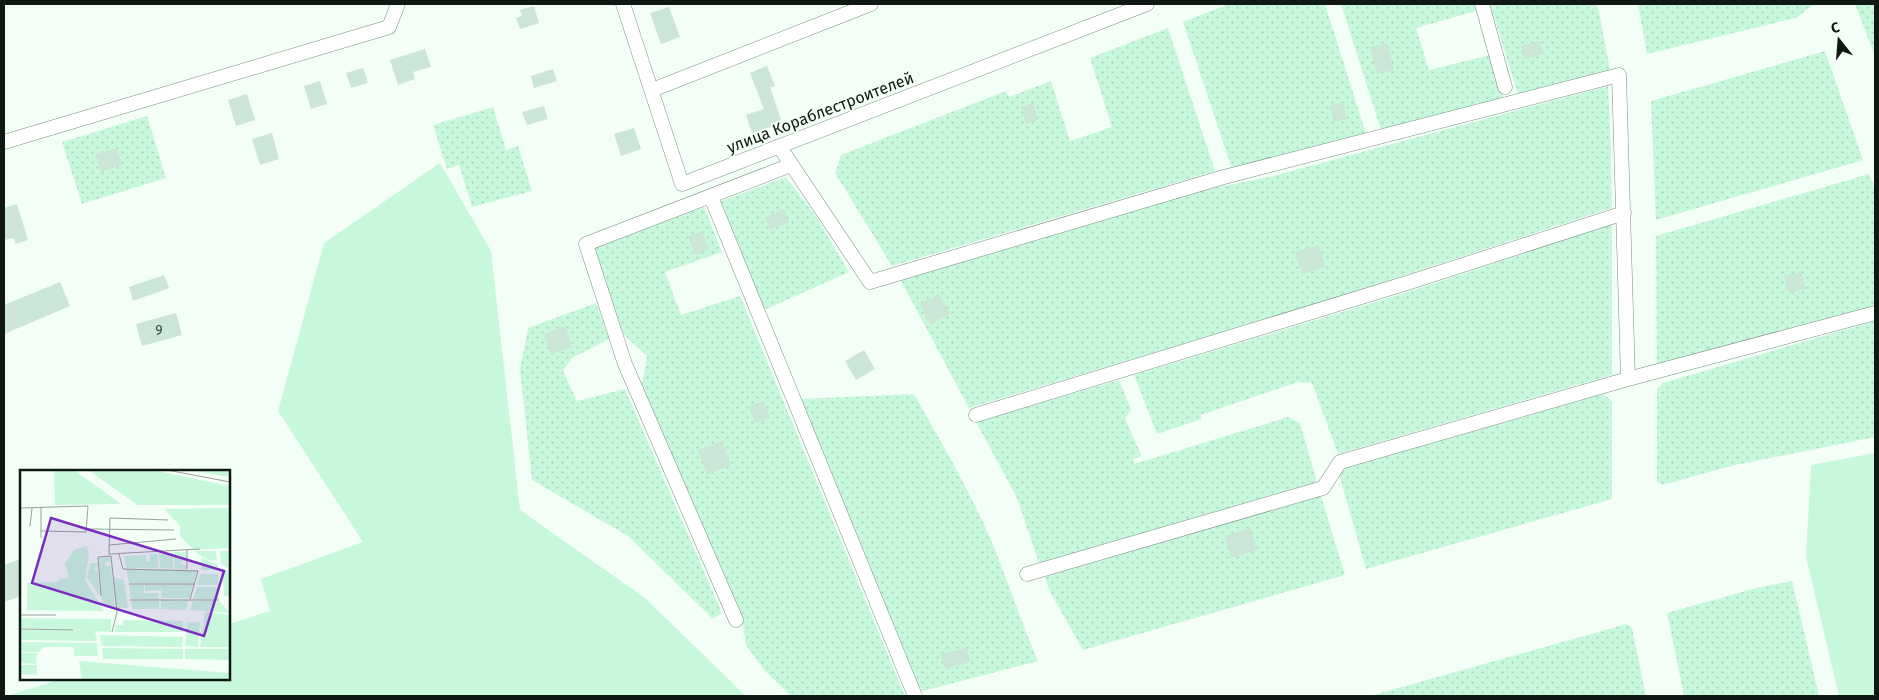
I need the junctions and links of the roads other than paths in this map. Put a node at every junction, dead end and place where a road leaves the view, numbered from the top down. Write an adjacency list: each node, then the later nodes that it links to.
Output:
1 (398, 4): 8 (street)
2 (623, 4): 7 (street, улица Кораблестроителей)
3 (871, 4): 7 (street)
4 (1147, 4): 9 (street, улица Кораблестроителей)
5 (1482, 4): 6 (street)
6 (1505, 87)
7 (652, 90): 9 (street, улица Кораблестроителей)
8 (4, 142)
9 (779, 146): 10 (street)
10 (791, 165): 11 (street); 12 (street)
11 (711, 197): 17 (street); 18 (street)
12 (1624, 213): 14 (street); 15 (street)
13 (1875, 313): 14 (street)
14 (1628, 379): 16 (street)
15 (976, 415)
16 (1027, 574)
17 (736, 620)
18 (915, 696)

